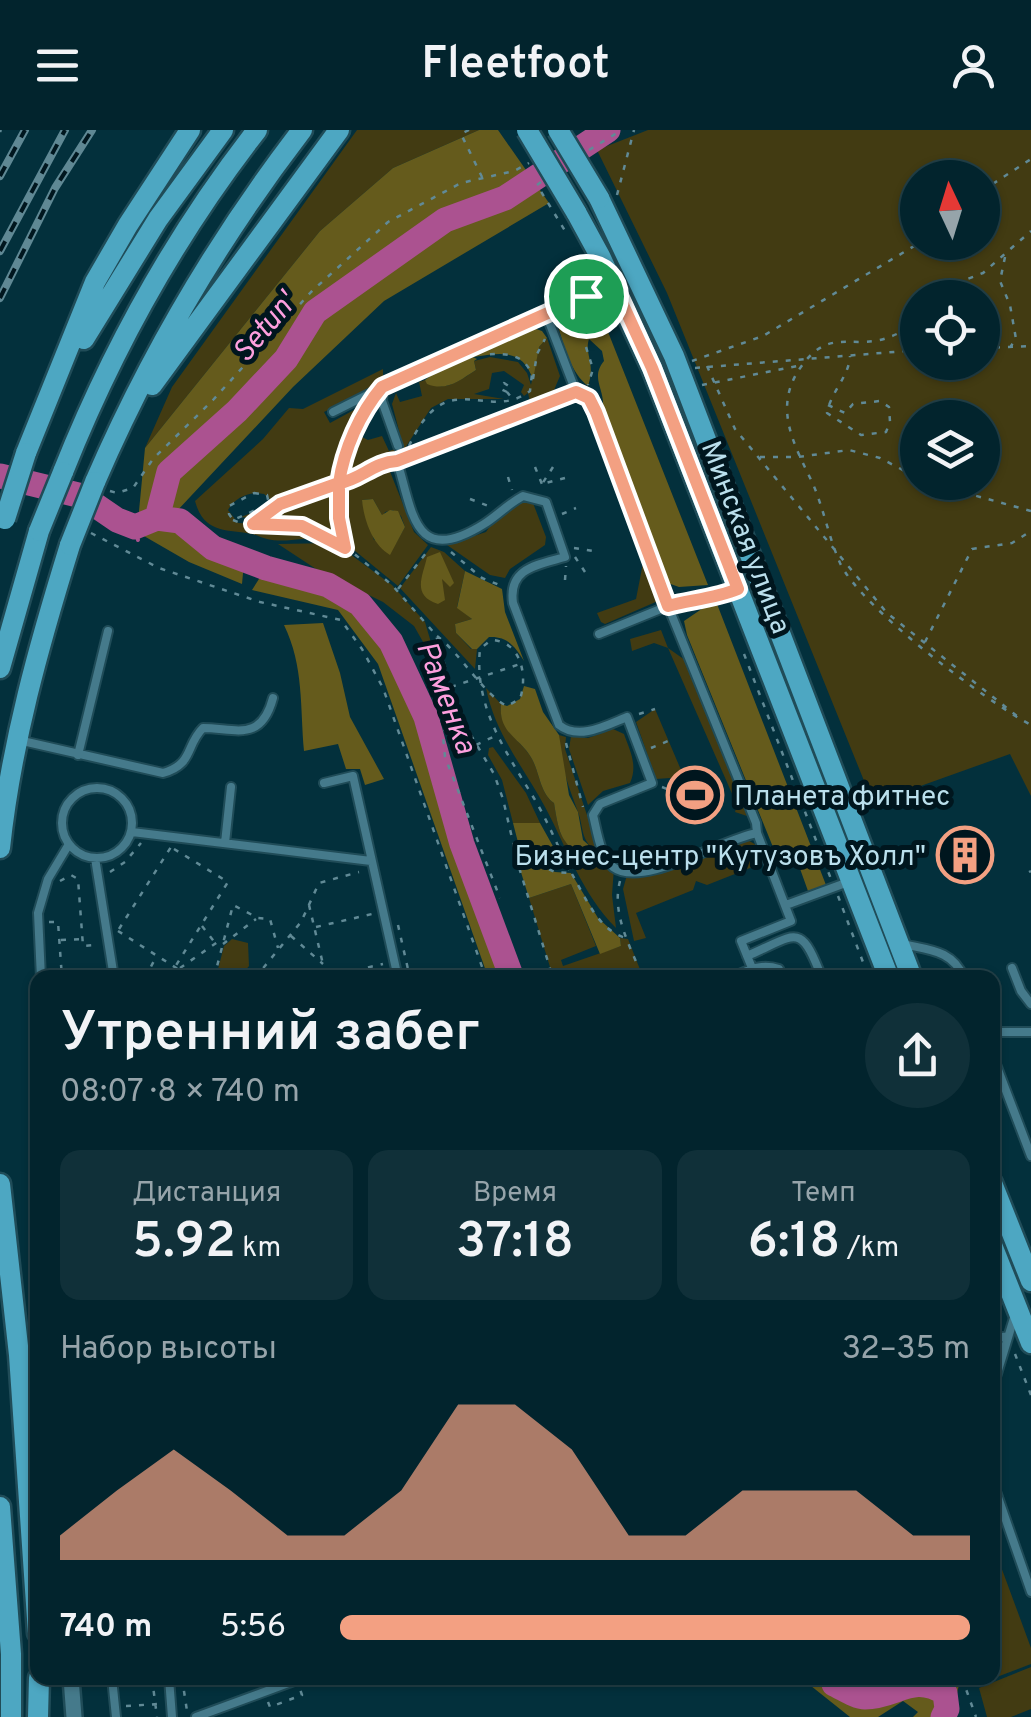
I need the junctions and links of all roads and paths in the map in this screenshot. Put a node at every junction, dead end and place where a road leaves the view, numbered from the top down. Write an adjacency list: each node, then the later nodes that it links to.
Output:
1 (190, 130): 41 (main road)
2 (223, 130): 41 (main road)
3 (258, 130): 83 (main road, bridge)
4 (302, 130): 47 (main road)
5 (340, 130): 47 (main road)
6 (469, 130): 12 (path)
7 (527, 130): 19 (main road, Минская улица, bridge)
8 (558, 130): 14 (main road, Минская улица, bridge)
9 (634, 130): 14 (path)
10 (1031, 159): 13 (path)
11 (528, 163): 12 (path)
12 (483, 178): 58 (path)
13 (1000, 179)
14 (607, 200): 135 (main road, Минская улица)
15 (1031, 231): 17 (path)
16 (900, 254): 31 (path)
17 (1006, 256): 18 (path); 23 (path)
18 (964, 280)
19 (614, 285): 20 (lane); 75 (main road, Минская улица)
20 (546, 314): 22 (lane); 38 (lane)
21 (900, 331): 30 (path)
22 (555, 336): 35 (path); 40 (lane)
23 (1010, 346): 24 (path); 26 (path)
24 (1031, 346)
25 (586, 347): 40 (path)
26 (1000, 347)
27 (900, 351): 28 (path)
28 (850, 354): 30 (path); 43 (path)
29 (470, 358): 35 (path)
30 (808, 358): 32 (path); 33 (path)
31 (690, 362)
32 (802, 365): 36 (path); 51 (path)
33 (708, 366): 34 (path); 36 (path)
34 (693, 368)
35 (533, 380): 42 (path)
36 (714, 382): 37 (path); 50 (path)
37 (700, 385)
38 (382, 387): 44 (lane); 48 (lane); 57 (path)
39 (507, 392): 42 (path)
40 (580, 394): 49 (lane); 77 (lane)
41 (48, 396): 68 (main road, bridge)
42 (512, 398): 49 (path)
43 (828, 405): 45 (path); 46 (path)
44 (333, 412)
45 (845, 412): 46 (path); 46 (path)
46 (847, 423)
47 (118, 430): 93 (main road, bridge)
48 (398, 446)
49 (407, 457): 52 (lane)
50 (758, 457): 51 (path); 73 (path)
51 (798, 457): 54 (path); 73 (path)
52 (397, 461): 57 (path); 71 (lane)
53 (553, 466): 56 (path)
54 (900, 469)
55 (508, 478): 60 (path)
56 (564, 478)
57 (339, 483): 67 (path); 72 (path)
58 (134, 488)
59 (470, 498): 63 (path)
60 (515, 500): 63 (lane); 65 (lane)
61 (991, 500): 64 (path)
62 (576, 508): 65 (path)
63 (501, 510): 71 (lane)
64 (1031, 511)
65 (551, 518): 74 (lane)
66 (233, 520): 66 (path); 67 (path)
67 (253, 524): 72 (path)
68 (2, 527)
69 (1031, 531): 81 (path)
70 (88, 532): 156 (path)
71 (438, 541): 74 (path); 76 (path)
72 (345, 548): 76 (path)
73 (838, 554): 81 (path); 90 (path)
74 (511, 588): 91 (lane)
75 (738, 589): 77 (lane); 118 (main road, Минская улица)
76 (397, 591): 80 (path)
77 (668, 606): 79 (lane); 104 (lane)
78 (108, 631): 97 (lane)
79 (599, 634)
80 (436, 635): 84 (path); 85 (path)
81 (924, 643): 90 (path)
82 (522, 663): 84 (path); 84 (path); 84 (path)
83 (0, 668)
84 (479, 678): 85 (path); 92 (path)
85 (450, 687): 87 (path)
86 (273, 698): 97 (lane)
87 (454, 701): 95 (path); 120 (path)
88 (655, 710): 89 (path)
89 (628, 717): 91 (lane); 96 (lane)
90 (1031, 723)
91 (567, 731): 102 (path)
92 (496, 736): 95 (path); 116 (path)
93 (16, 740): 97 (lane); 110 (main road)
94 (668, 740): 96 (path)
95 (476, 745): 111 (path)
96 (641, 753): 98 (lane)
97 (78, 755)
98 (652, 782): 101 (path); 102 (lane)
99 (324, 783): 113 (lane)
100 (232, 786): 107 (lane)
101 (680, 794)
102 (593, 815): 115 (lane)
103 (132, 832): 105 (lane); 108 (lane); 112 (lane)
104 (756, 833): 115 (lane); 122 (lane)
105 (176, 838): 107 (lane); 109 (path)
106 (148, 842): 117 (path)
107 (225, 843): 113 (lane)
108 (69, 844): 112 (lane); 147 (lane)
109 (171, 847): 127 (path); 129 (path)
110 (0, 848)
111 (515, 853): 116 (path); 157 (path)
112 (95, 858): 136 (lane)
113 (371, 861): 123 (lane)
114 (358, 868): 121 (path)
115 (624, 870): 132 (path)
116 (571, 873): 132 (path)
117 (107, 878)
118 (851, 881): 122 (lane); 162 (main road, Минская улица)
119 (58, 883): 133 (path)
120 (500, 898)
121 (309, 904): 128 (path); 130 (path)
122 (786, 906): 141 (lane)
123 (383, 912): 128 (path); 155 (lane)
124 (48, 915): 134 (path)
125 (258, 918): 131 (path); 138 (path); 139 (path)
126 (113, 919): 129 (path)
127 (201, 925): 137 (path); 144 (path)
128 (314, 928): 143 (path)
129 (118, 932): 140 (path)
130 (290, 935): 139 (path); 143 (path)
131 (223, 938): 137 (path); 138 (path)
132 (628, 938): 158 (path)
133 (82, 939): 134 (path); 136 (path)
134 (59, 940): 148 (path)
135 (898, 942): 163 (main road, Минская улица); 164 (lane)
136 (108, 944): 149 (lane)
137 (216, 944): 138 (path); 144 (path)
138 (221, 947): 151 (path)
139 (278, 950): 152 (path)
140 (156, 956): 144 (path); 150 (path)
141 (748, 956): 145 (lane); 161 (lane)
142 (384, 963): 154 (path)
143 (323, 965): 153 (path)
144 (177, 968)
145 (752, 968): 159 (lane); 160 (lane)
146 (1012, 968): 165 (lane)
147 (42, 970)
148 (61, 970)
149 (113, 970)
150 (149, 970)
151 (216, 970)
152 (262, 970)
153 (324, 970)
154 (355, 970)
155 (396, 970)
156 (483, 970)
157 (552, 970)
158 (640, 970)
159 (748, 970)
160 (780, 970)
161 (819, 970)
162 (886, 970)
163 (909, 970)
164 (960, 970)
165 (1031, 1004)
166 (1000, 1032): 167 (lane)
167 (1031, 1032)
168 (1000, 1074): 169 (lane)
169 (1028, 1142): 170 (lane)
170 (1031, 1156)
171 (0, 1184): 179 (main road)
172 (1000, 1203): 174 (main road)
173 (1000, 1264): 175 (main road)
174 (1031, 1280)
175 (1018, 1308): 176 (lane); 178 (main road)
176 (1008, 1336): 177 (lane); 180 (lane)
177 (1000, 1338)
178 (1031, 1343)
179 (19, 1355): 181 (street); 184 (main road)
180 (1000, 1363)
181 (30, 1405)
182 (1000, 1503): 185 (lane)
183 (0, 1508): 197 (main road)
184 (30, 1516)
185 (1031, 1592)
186 (38, 1685): 198 (main road)
187 (72, 1685): 199 (street)
188 (113, 1685): 196 (lane)
189 (153, 1685): 195 (path)
190 (170, 1685): 194 (lane)
191 (183, 1685): 202 (path)
192 (283, 1685): 203 (lane)
193 (965, 1685): 204 (path)
194 (171, 1703): 195 (path); 201 (lane)
195 (156, 1704): 196 (path); 200 (path)
196 (115, 1712)
197 (11, 1717)
198 (38, 1717)
199 (74, 1717)
200 (158, 1717)
201 (172, 1717)
202 (188, 1717)
203 (196, 1717)
204 (976, 1717)

